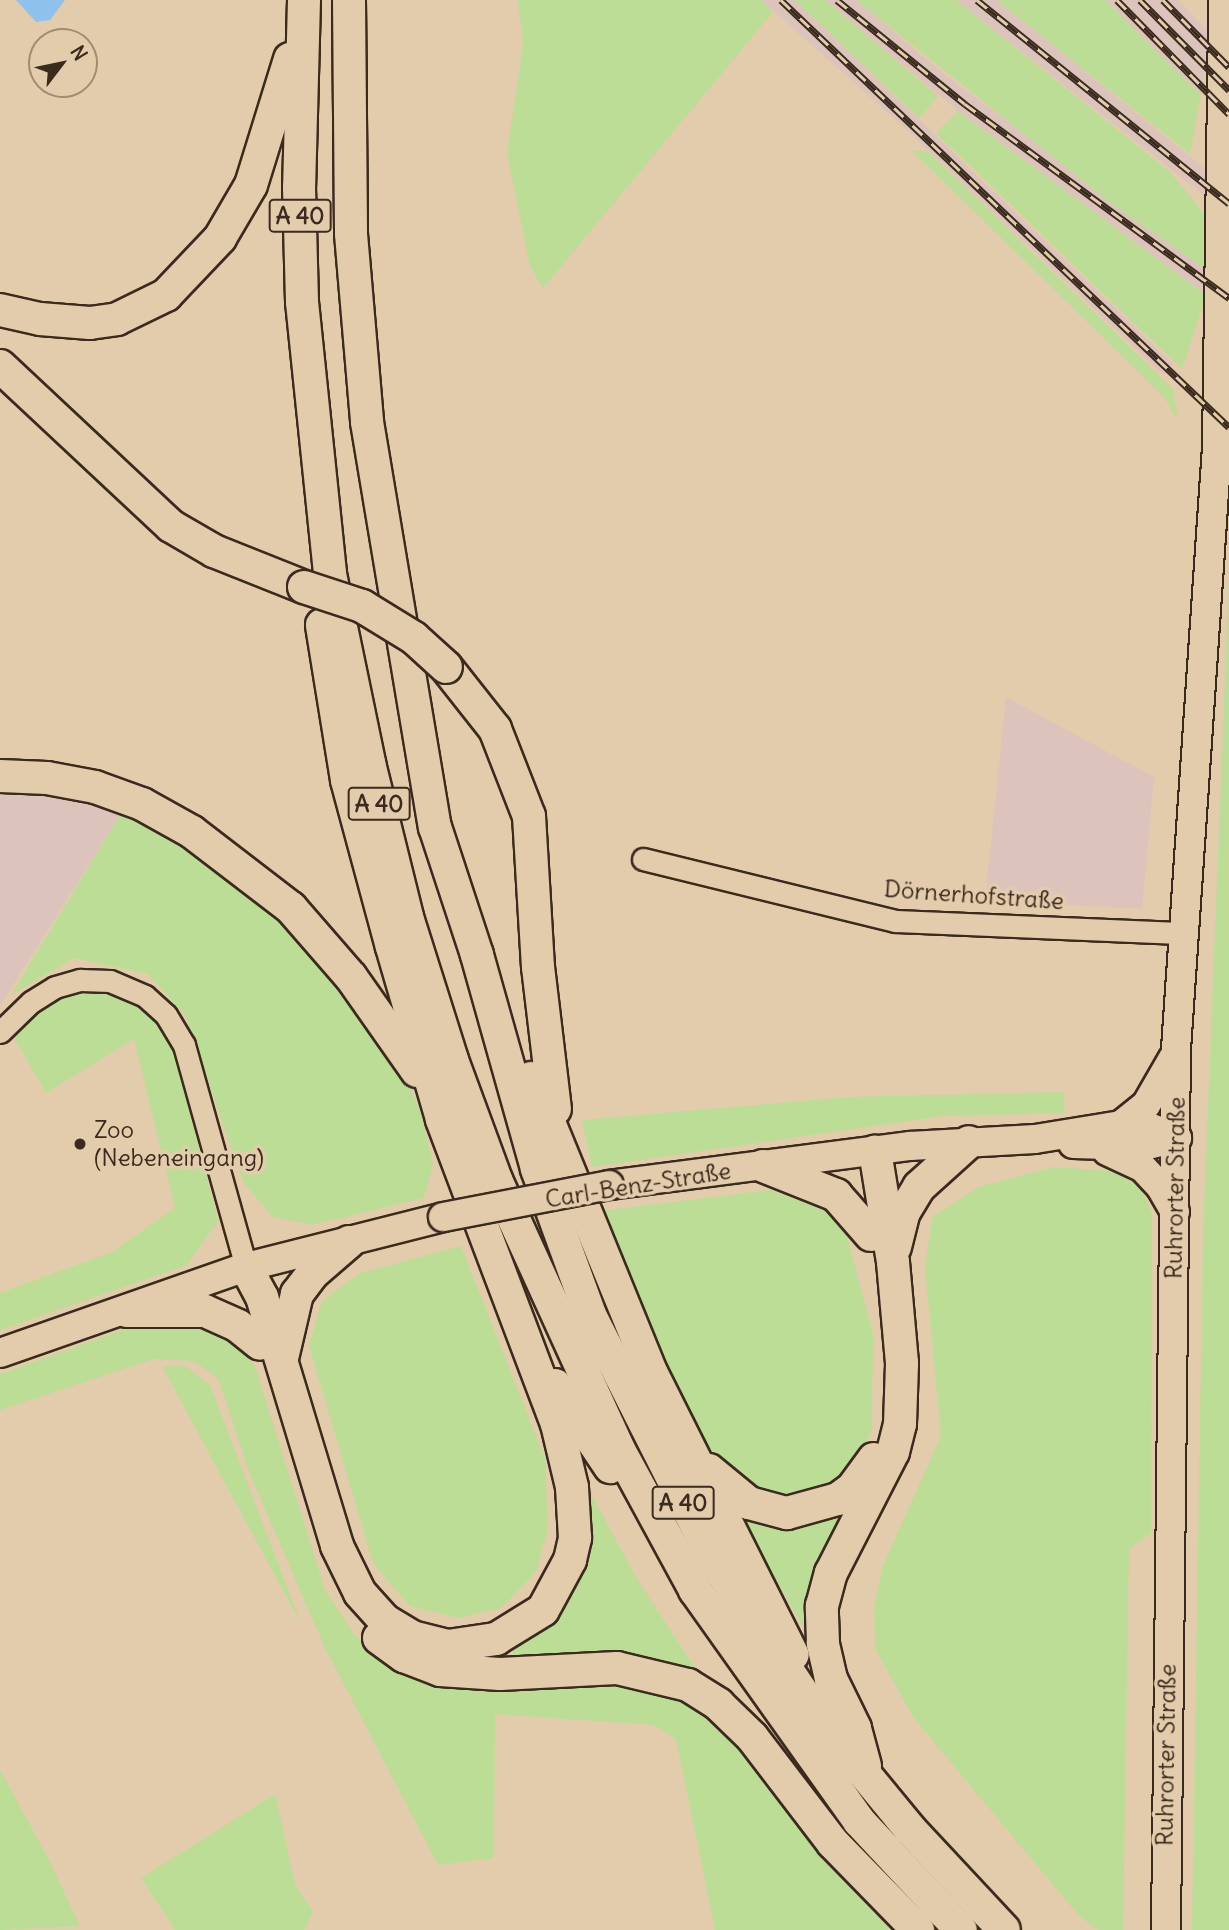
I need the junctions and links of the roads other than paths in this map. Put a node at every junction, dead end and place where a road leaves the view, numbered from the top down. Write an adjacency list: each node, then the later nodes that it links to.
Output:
1 (349, 0): 10 (highway, A 40)
2 (1223, 0): 9 (main road, Ruhrorter Straße)
3 (303, 9): 4 (highway); 6 (highway, A 40)
4 (0, 310)
5 (0, 366): 21 (highway, bridge)
6 (311, 414): 13 (highway); 32 (highway, A 40)
7 (0, 776): 13 (highway)
8 (643, 859): 9 (street, Dörnerhofstraße)
9 (1181, 933): 12 (main road, Ruhrorter Straße)
10 (477, 955): 21 (highway); 33 (highway, A 40)
11 (0, 1032): 26 (street)
12 (1176, 1049): 14 (main road); 15 (main road, Ruhrorter Straße)
13 (442, 1118): 27 (highway)
14 (1121, 1125): 15 (main road, Carl-Benz-Straße); 16 (main road, Carl-Benz-Straße)
15 (1177, 1138): 18 (main road, Carl-Benz-Straße); 22 (main road, Ruhrorter Straße)
16 (1035, 1139): 17 (main road, Carl-Benz-Straße); 18 (main road, Carl-Benz-Straße)
17 (969, 1142): 19 (main road, Carl-Benz-Straße); 25 (highway)
18 (1094, 1147): 22 (main road)
19 (865, 1152): 20 (main road, Carl-Benz-Straße); 23 (highway); 25 (highway)
20 (763, 1166): 23 (highway); 24 (main road, Carl-Benz-Straße, bridge)
21 (566, 1172): 31 (highway)
22 (1175, 1212): 38 (main road, Ruhrorter Straße)
23 (871, 1236): 31 (highway)
24 (349, 1242): 26 (main road, Carl-Benz-Straße); 30 (highway)
25 (893, 1262): 34 (highway)
26 (246, 1267): 28 (main road, Carl-Benz-Straße); 30 (highway)
27 (513, 1307): 30 (highway); 32 (highway)
28 (127, 1311): 29 (main road, Carl-Benz-Straße); 30 (highway)
29 (0, 1353)
30 (271, 1353): 35 (highway)
31 (684, 1438): 33 (highway)
32 (695, 1590): 36 (highway, A 40)
33 (822, 1722): 34 (highway, A 40)
34 (870, 1781): 37 (highway, A 40)
35 (918, 1930)
36 (961, 1930)
37 (1004, 1930)
38 (1166, 1930)

